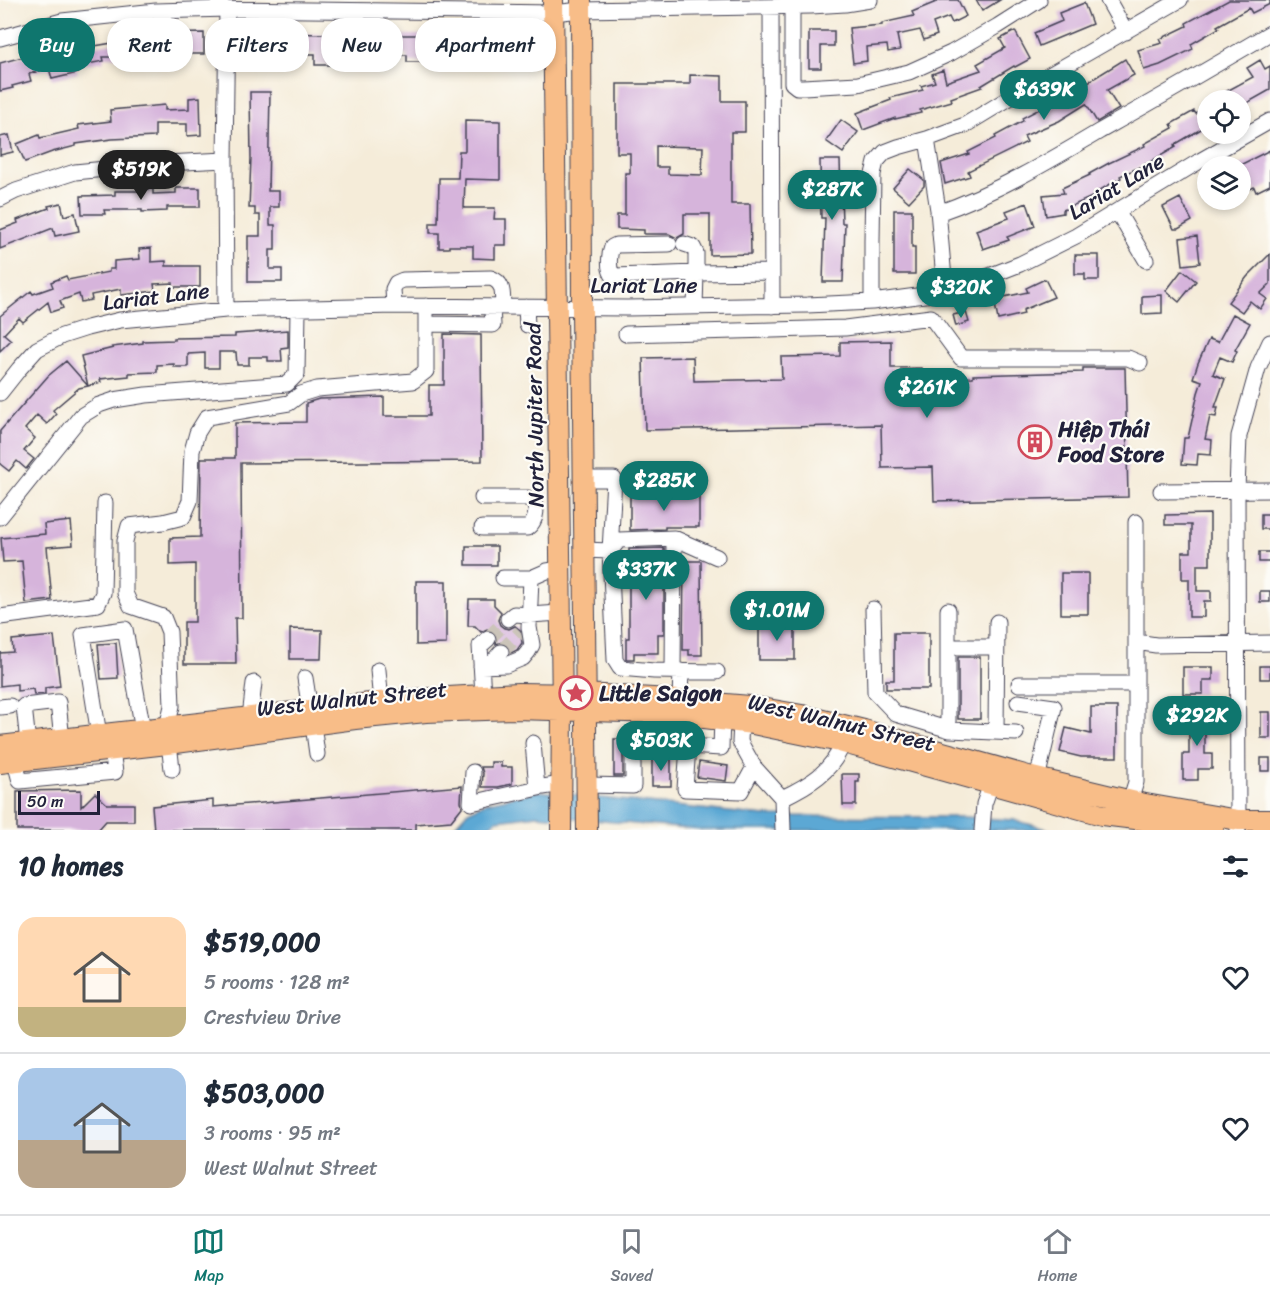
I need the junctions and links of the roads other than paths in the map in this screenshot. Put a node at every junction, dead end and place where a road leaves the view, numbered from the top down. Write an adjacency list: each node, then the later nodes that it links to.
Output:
1 (870, 0): 10 (street)
2 (1039, 0): 10 (street)
3 (1108, 0): 12 (street)
4 (1180, 0): 12 (street)
5 (730, 4): 6 (street); 9 (street)
6 (581, 5): 8 (street); 33 (main road)
7 (467, 6): 8 (street); 11 (street)
8 (553, 6): 32 (main road, North Jupiter Road)
9 (771, 7): 10 (street); 22 (street)
10 (792, 7)
11 (227, 9): 14 (street); 17 (street)
12 (1126, 32): 16 (street)
13 (1270, 33): 20 (street)
14 (0, 38)
15 (1270, 121): 19 (street, Lariat Lane)
16 (927, 139): 20 (street); 25 (street)
17 (225, 160): 18 (street); 35 (street)
18 (0, 199)
19 (1117, 211): 21 (street); 24 (street, Lariat Lane)
20 (938, 213): 24 (street)
21 (1146, 260)
22 (772, 272): 23 (street); 28 (street)
23 (696, 273): 23 (street); 31 (street)
24 (945, 290): 25 (street, Lariat Lane)
25 (872, 302): 28 (street, Lariat Lane)
26 (394, 306): 27 (street, Lariat Lane); 29 (street); 34 (street, Lariat Lane)
27 (426, 306): 29 (street, Lariat Lane); 36 (street)
28 (772, 306): 31 (street, Lariat Lane)
29 (497, 307): 30 (street, Lariat Lane); 36 (street)
30 (526, 307): 32 (street, Lariat Lane); 37 (street)
31 (695, 307): 33 (street, Lariat Lane)
32 (557, 308): 33 (street, Lariat Lane); 43 (main road, North Jupiter Road)
33 (582, 308): 42 (main road)
34 (298, 309): 35 (street, Lariat Lane); 49 (street)
35 (226, 310): 41 (street, Lariat Lane)
36 (426, 324): 103 (street)
37 (527, 326)
38 (626, 334): 40 (street)
39 (1270, 342): 44 (street)
40 (1140, 363)
41 (0, 393)
42 (584, 478): 43 (main road); 53 (main road); 54 (street)
43 (559, 479): 56 (main road, North Jupiter Road)
44 (1237, 490): 45 (street); 46 (street); 70 (street)
45 (1270, 490)
46 (1161, 491)
47 (482, 498): 51 (street)
48 (105, 502): 64 (street)
49 (0, 517)
50 (1136, 522): 69 (street)
51 (482, 528)
52 (674, 538): 54 (street); 55 (street); 78 (street)
53 (584, 550): 54 (street); 62 (main road)
54 (610, 551): 63 (street)
55 (717, 557)
56 (560, 569): 58 (street); 61 (main road, North Jupiter Road)
57 (503, 578): 58 (street)
58 (531, 578): 67 (street)
59 (873, 609): 91 (street)
60 (948, 610): 72 (street)
61 (561, 613): 67 (street); 87 (main road, North Jupiter Road)
62 (585, 614): 63 (street); 89 (main road)
63 (613, 615): 77 (street)
64 (0, 617)
65 (508, 619): 67 (street)
66 (997, 622): 73 (street)
67 (527, 624): 75 (street)
68 (488, 639): 75 (street)
69 (1136, 642): 70 (street); 83 (street)
70 (1237, 643): 71 (street); 126 (street)
71 (1270, 643)
72 (948, 647): 73 (street); 96 (street)
73 (996, 647): 98 (street)
74 (501, 652): 75 (street)
75 (485, 666): 84 (street)
76 (378, 670): 86 (street)
77 (654, 671): 78 (street); 90 (street)
78 (677, 671): 79 (street); 85 (street)
79 (717, 672)
80 (305, 678): 93 (street)
81 (254, 683): 95 (street)
82 (1019, 684): 83 (street)
83 (1136, 684): 123 (street)
84 (483, 695): 86 (main road, West Walnut Street); 87 (main road, West Walnut Street)
85 (680, 699): 90 (main road, West Walnut Street); 100 (main road, West Walnut Street)
86 (378, 702): 93 (main road, West Walnut Street)
87 (562, 702): 89 (main road, West Walnut Street); 93 (main road, West Walnut Street); 120 (main road, North Jupiter Road)
88 (1018, 702): 118 (street)
89 (586, 703): 90 (main road, West Walnut Street); 122 (main road)
90 (656, 705): 92 (main road, West Walnut Street); 122 (street)
91 (896, 714): 96 (street); 102 (street)
92 (693, 716): 94 (main road, West Walnut Street); 108 (street)
93 (312, 717): 95 (main road, West Walnut Street); 111 (street)
94 (732, 721): 100 (main road, West Walnut Street); 109 (street); 110 (street)
95 (248, 726): 103 (main road, West Walnut Street)
96 (949, 729): 98 (street); 112 (street)
97 (143, 730): 101 (main road, West Walnut Street); 101 (street); 103 (main road, West Walnut Street)
98 (996, 732): 99 (street)
99 (1016, 733)
100 (842, 734): 102 (main road, West Walnut Street); 112 (main road, West Walnut Street); 124 (street)
101 (99, 735): 104 (main road, West Walnut Street)
102 (882, 735): 112 (main road, West Walnut Street)
103 (168, 736): 113 (main road, West Walnut Street); 115 (street)
104 (62, 740): 105 (main road, West Walnut Street); 105 (street)
105 (28, 743): 107 (main road, West Walnut Street); 113 (street)
106 (533, 743): 121 (street)
107 (0, 746)
108 (688, 746): 109 (street); 114 (street)
109 (721, 748): 110 (street)
110 (744, 748): 114 (street)
111 (317, 754)
112 (941, 761): 116 (main road, West Walnut Street)
113 (8, 762)
114 (754, 767): 124 (street)
115 (172, 769)
116 (1000, 769): 118 (main road, West Walnut Street); 119 (main road); 127 (main road, West Walnut Street); 131 (street)
117 (473, 772): 121 (street)
118 (1037, 779): 119 (main road, West Walnut Street)
119 (1063, 785): 123 (main road, West Walnut Street)
120 (562, 786): 121 (street); 128 (main road, North Jupiter Road)
121 (537, 788)
122 (587, 788): 129 (main road)
123 (1130, 801): 126 (main road, West Walnut Street)
124 (783, 804): 130 (street)
125 (1270, 820): 126 (main road, West Walnut Street)
126 (1238, 825): 127 (main road, West Walnut Street)
127 (1155, 826)
128 (561, 830)
129 (587, 830)
130 (783, 830)
131 (982, 830)

